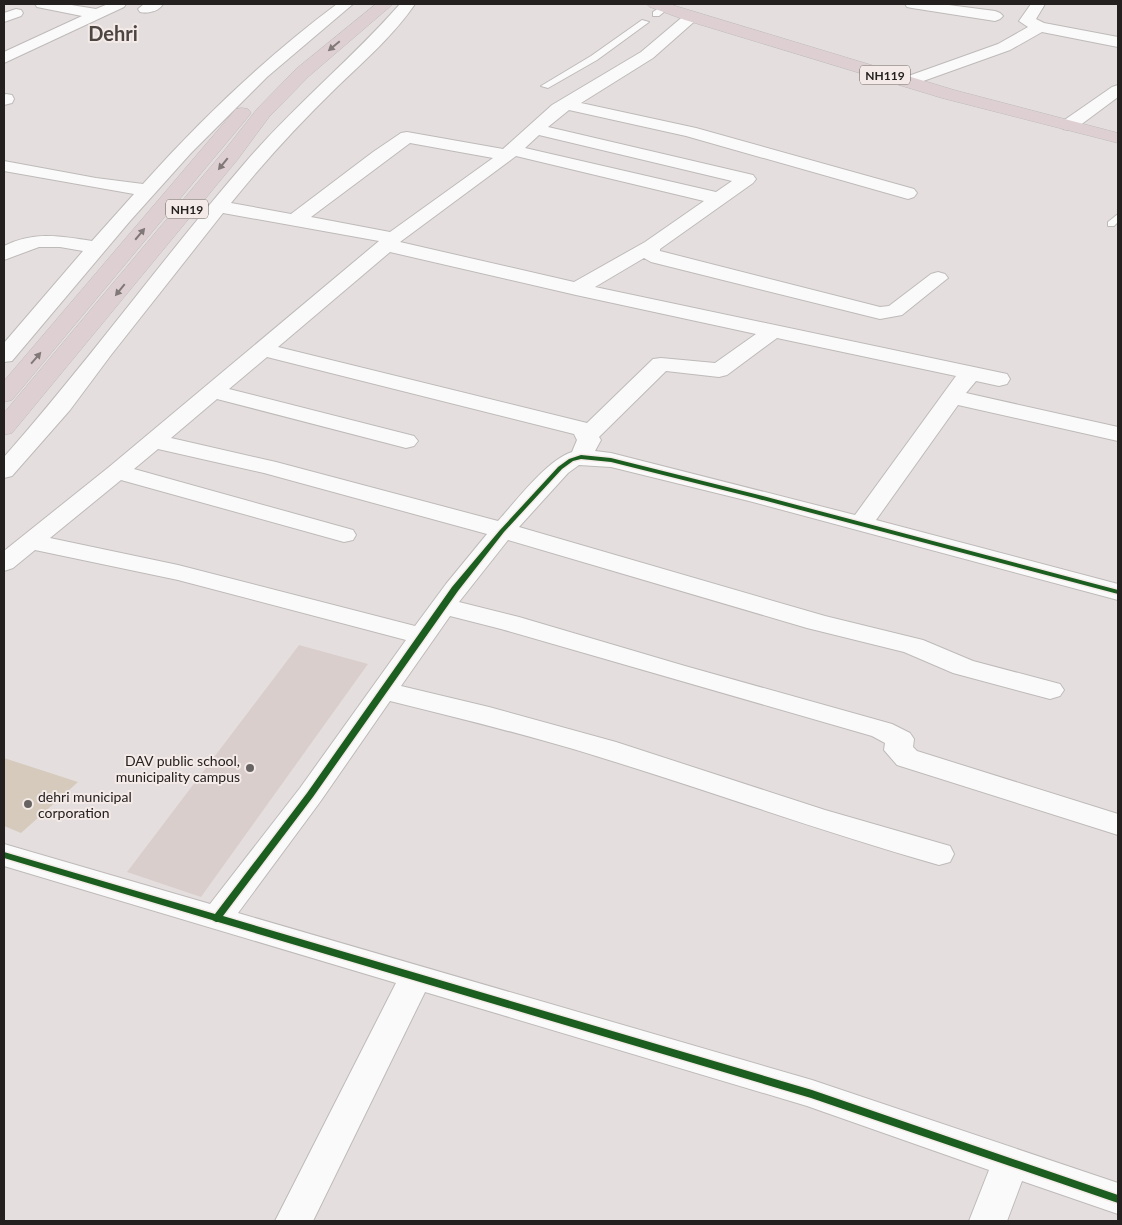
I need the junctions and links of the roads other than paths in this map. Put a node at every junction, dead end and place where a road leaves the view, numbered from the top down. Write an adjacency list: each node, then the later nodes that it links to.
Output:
1 (42, 4): 10 (street)
2 (119, 4): 10 (street)
3 (346, 4): 28 (street)
4 (364, 4): 45 (highway, NH19, one-way to 4)
5 (384, 4): 47 (highway, NH19, one-way to 47)
6 (408, 4): 31 (street)
7 (912, 4): 11 (street)
8 (1038, 4): 14 (street)
9 (662, 7): 12 (highway, NH119)
10 (97, 14): 16 (street)
11 (995, 16)
12 (691, 17): 17 (highway, NH119); 20 (street)
13 (644, 22): 18 (lane)
14 (1040, 28): 15 (street); 17 (street)
15 (1118, 42)
16 (4, 58)
17 (906, 82): 21 (highway, NH119)
18 (545, 86)
19 (1118, 90): 21 (street)
20 (565, 104): 22 (street); 25 (street)
21 (1069, 125): 23 (highway, NH119)
22 (534, 129): 24 (street); 27 (street)
23 (1118, 138)
24 (509, 153): 30 (street); 32 (street); 33 (street)
25 (776, 157): 27 (street); 29 (street)
26 (4, 166): 28 (street)
27 (744, 177): 30 (street)
28 (149, 190): 35 (street)
29 (908, 193)
30 (721, 199): 34 (street)
31 (218, 206): 32 (street); 52 (street)
32 (295, 220): 33 (street)
33 (390, 241): 38 (street); 40 (street)
34 (652, 246): 37 (street); 38 (street)
35 (97, 248): 36 (street); 41 (street)
36 (4, 254)
37 (938, 278)
38 (576, 289): 39 (street)
39 (773, 331): 42 (street); 51 (street)
40 (262, 349): 44 (street); 51 (street)
41 (4, 356)
42 (970, 373): 43 (street); 46 (street)
43 (998, 380)
44 (212, 391): 49 (street); 50 (street)
45 (4, 395)
46 (953, 397): 48 (street); 54 (street)
47 (4, 428)
48 (1118, 434)
49 (154, 441): 53 (street); 55 (street)
50 (406, 441)
51 (585, 446): 54 (street); 55 (street)
52 (4, 471)
53 (118, 472): 56 (street); 57 (street)
54 (861, 524): 59 (street)
55 (502, 531): 60 (street); 63 (street)
56 (344, 535)
57 (30, 542): 58 (street); 61 (street)
58 (4, 562)
59 (1118, 592)
60 (443, 606): 61 (street); 64 (street)
61 (422, 636): 62 (street)
62 (384, 690): 65 (street); 67 (street)
63 (1050, 690)
64 (1118, 825)
65 (939, 854)
66 (4, 855): 67 (street)
67 (216, 919): 68 (street)
68 (416, 976): 69 (street); 71 (street)
69 (1010, 1163): 70 (street); 72 (street)
70 (1118, 1199)
71 (294, 1221)
72 (988, 1221)

